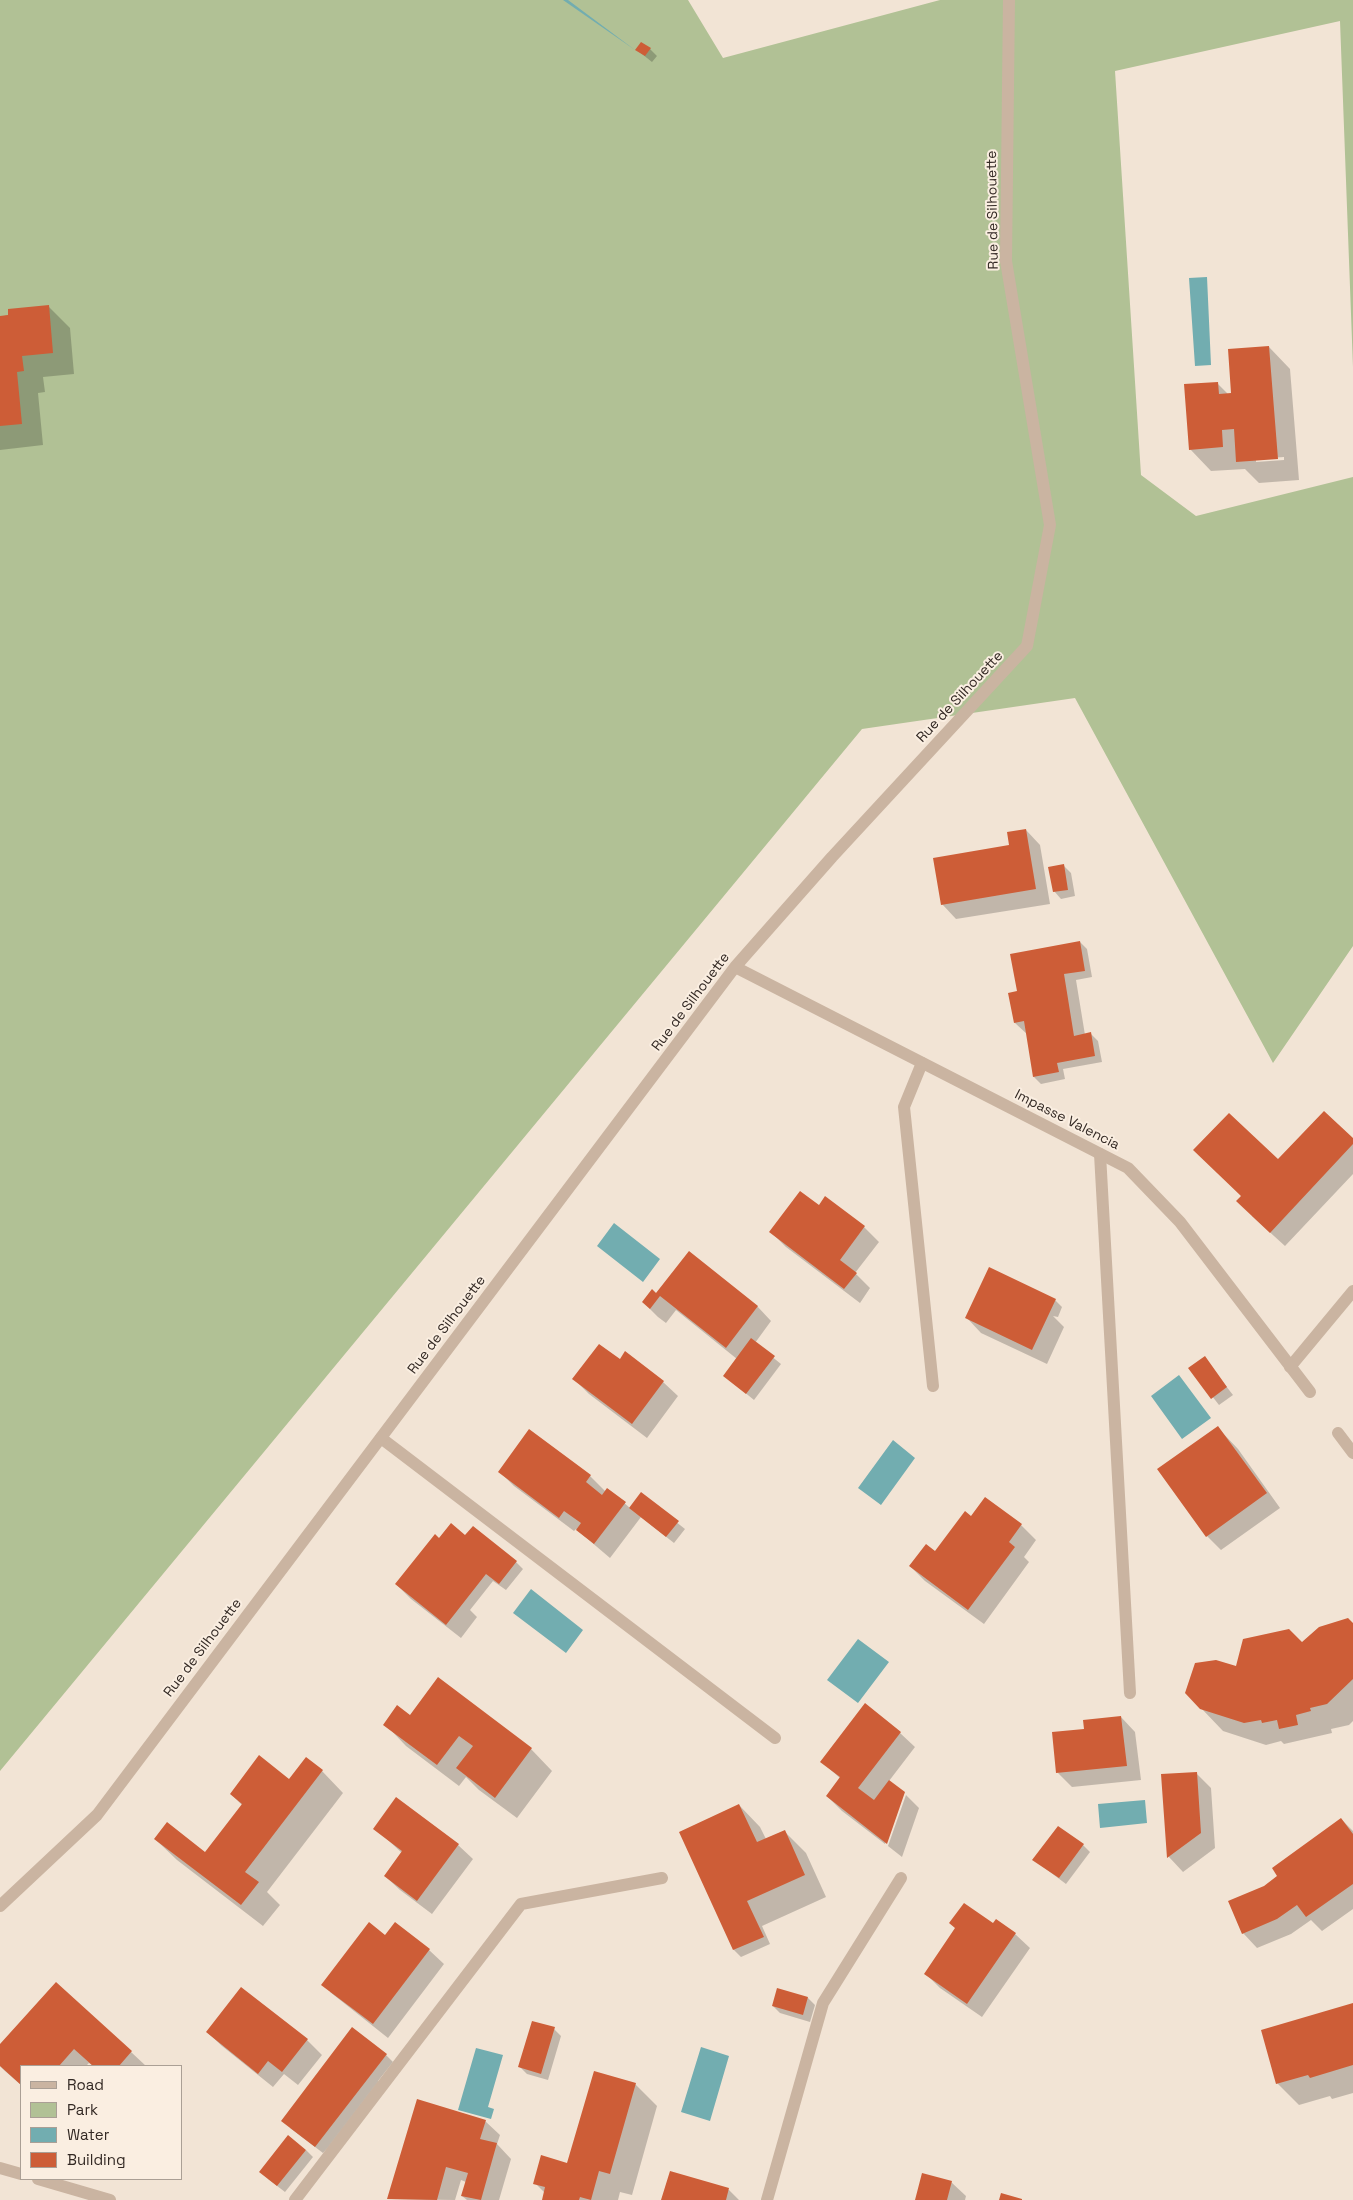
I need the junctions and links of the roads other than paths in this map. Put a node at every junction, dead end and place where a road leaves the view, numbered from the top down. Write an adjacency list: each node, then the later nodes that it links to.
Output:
1 (1009, 0): 2 (street, Rue de Silhouette)
2 (735, 966): 3 (street, Impasse Valencia); 10 (street, Rue de Silhouette)
3 (922, 1063): 4 (street, Impasse Valencia); 7 (street)
4 (1100, 1154): 6 (street, Impasse Valencia); 12 (street)
5 (1353, 1291): 6 (street)
6 (1290, 1367): 8 (street, Impasse Valencia)
7 (933, 1386)
8 (1310, 1392)
9 (1338, 1433): 11 (street)
10 (381, 1438): 13 (street); 16 (street, Rue de Silhouette)
11 (1353, 1453)
12 (1130, 1693)
13 (775, 1738)
14 (662, 1878): 22 (street)
15 (901, 1878): 23 (street)
16 (0, 1906)
17 (0, 2168): 18 (street)
18 (20, 2174)
19 (40, 2180): 20 (street)
20 (76, 2195): 21 (street)
21 (110, 2200)
22 (295, 2200)
23 (767, 2200)

